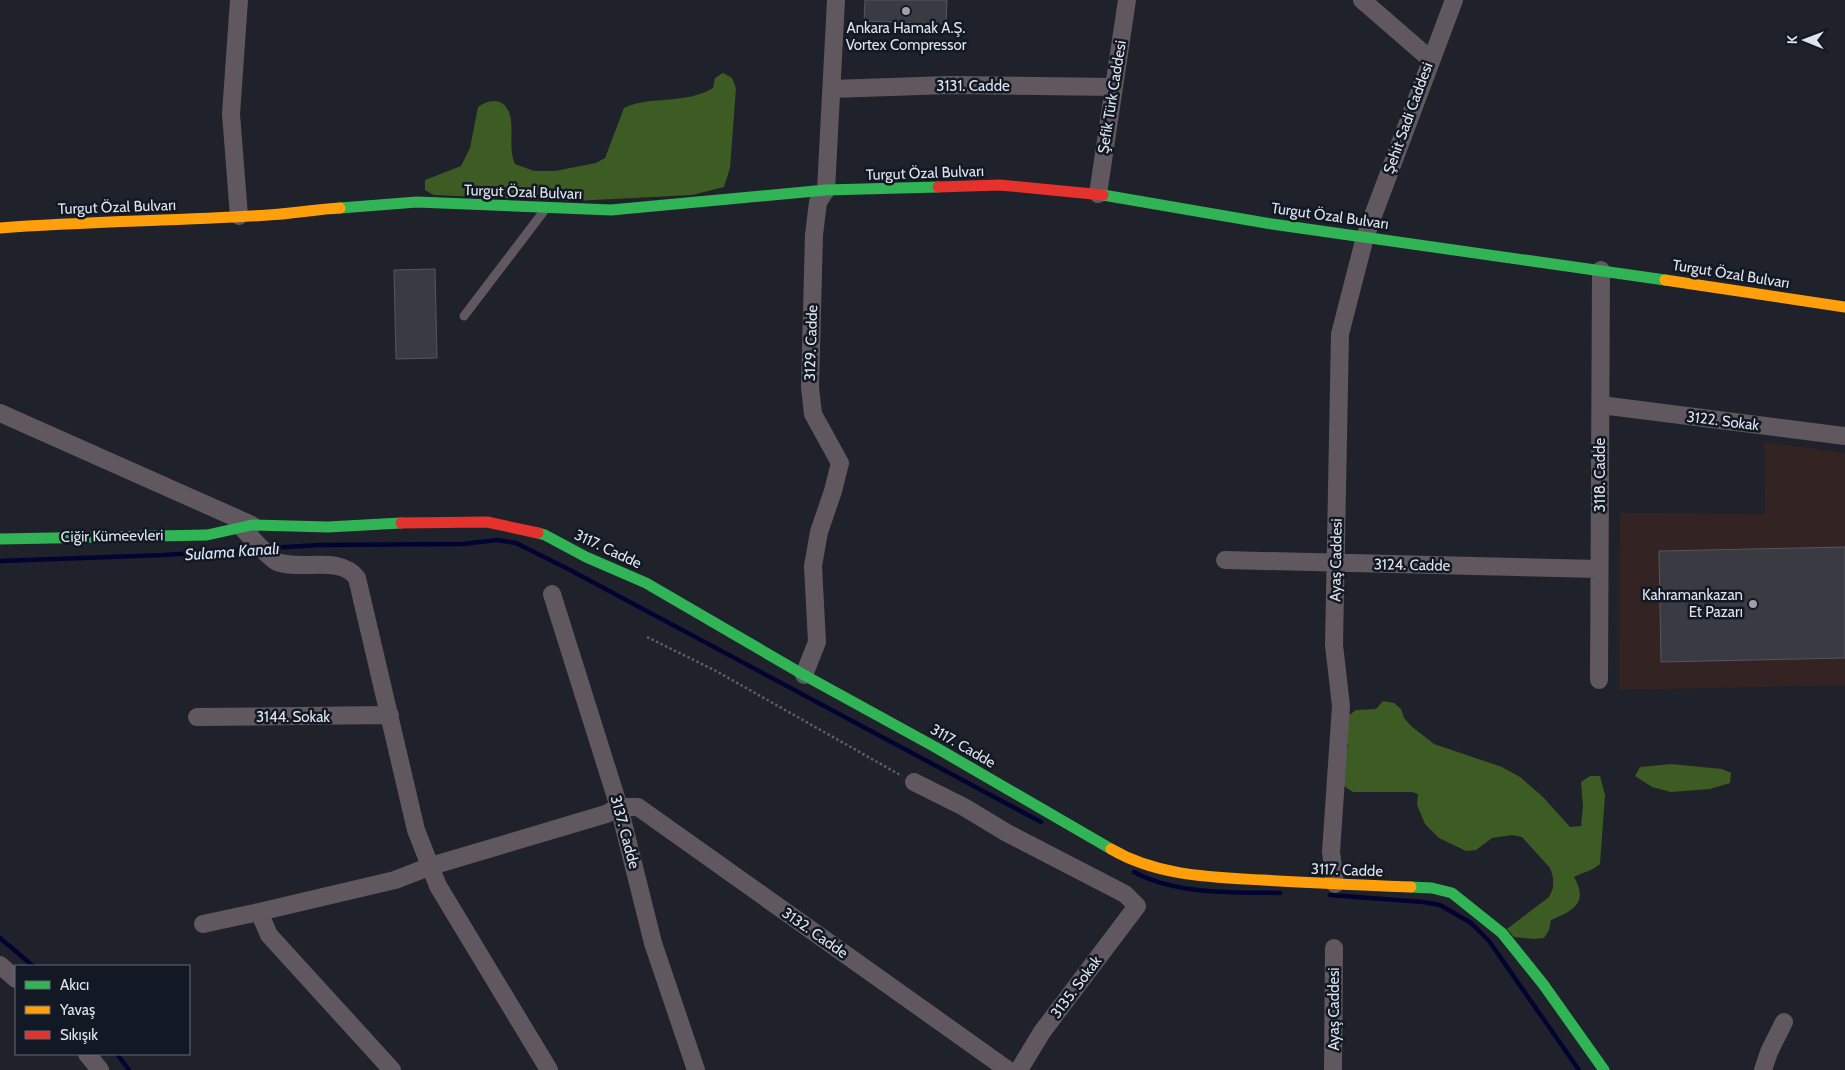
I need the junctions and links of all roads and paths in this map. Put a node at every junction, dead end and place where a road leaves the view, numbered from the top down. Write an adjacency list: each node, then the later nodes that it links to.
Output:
1 (239, 0): 12 (street)
2 (836, 0): 8 (street, 3129. Cadde)
3 (1127, 0): 7 (street, Şefik Türk Caddesi)
4 (1362, 0): 6 (street)
5 (1454, 0): 6 (street, Şehit Sadi Caddesi)
6 (1430, 59): 14 (street, Şehit Sadi Caddesi)
7 (1114, 87): 8 (street, 3131. Cadde); 10 (street, Şefik Türk Caddesi)
8 (832, 89): 9 (street, 3129. Cadde)
9 (826, 190): 10 (street, Turgut Özal Bulvarı); 11 (street, Turgut Özal Bulvarı); 28 (street, 3129. Cadde)
10 (1098, 194): 14 (street, Turgut Özal Bulvarı)
11 (546, 208): 12 (street, Turgut Özal Bulvarı); 17 (lane)
12 (239, 216): 13 (street, Turgut Özal Bulvarı)
13 (0, 228)
14 (1365, 237): 15 (street, Turgut Özal Bulvarı); 24 (street, Ayaş Caddesi)
15 (1601, 270): 16 (street, Turgut Özal Bulvarı); 18 (street, 3118. Cadde)
16 (1845, 307)
17 (464, 316)
18 (1601, 405): 20 (street, 3122. Sokak); 25 (street, 3118. Cadde)
19 (0, 413): 21 (street)
20 (1845, 436)
21 (247, 526): 22 (street, Ciğir Kümeevleri); 28 (street, 3117. Cadde); 30 (street)
22 (0, 539)
23 (1225, 560): 24 (street, 3124. Cadde)
24 (1336, 563): 25 (street, 3124. Cadde); 35 (street, Ayaş Caddesi)
25 (1600, 569): 29 (street, 3118. Cadde)
26 (552, 594): 33 (street, 3137. Cadde)
27 (647, 637): 32 (path)
28 (804, 676): 35 (street, 3117. Cadde)
29 (1599, 680)
30 (390, 715): 31 (street, 3144. Sokak); 34 (street)
31 (197, 717)
32 (914, 782): 48 (street, 3135. Sokak)
33 (619, 807): 34 (street); 46 (street, 3137. Cadde); 47 (street, 3132. Cadde)
34 (431, 866): 36 (street); 45 (street)
35 (1335, 884): 50 (street, 3117. Cadde)
36 (259, 912): 37 (street); 44 (street)
37 (203, 924)
38 (1334, 948): 49 (street, Ayaş Caddesi)
39 (0, 965): 40 (street)
40 (15, 978)
41 (1784, 1022): 51 (street)
42 (87, 1055): 43 (street)
43 (100, 1070)
44 (392, 1070)
45 (549, 1070)
46 (696, 1070)
47 (1008, 1070)
48 (1019, 1070)
49 (1333, 1070)
50 (1604, 1070)
51 (1763, 1070)

